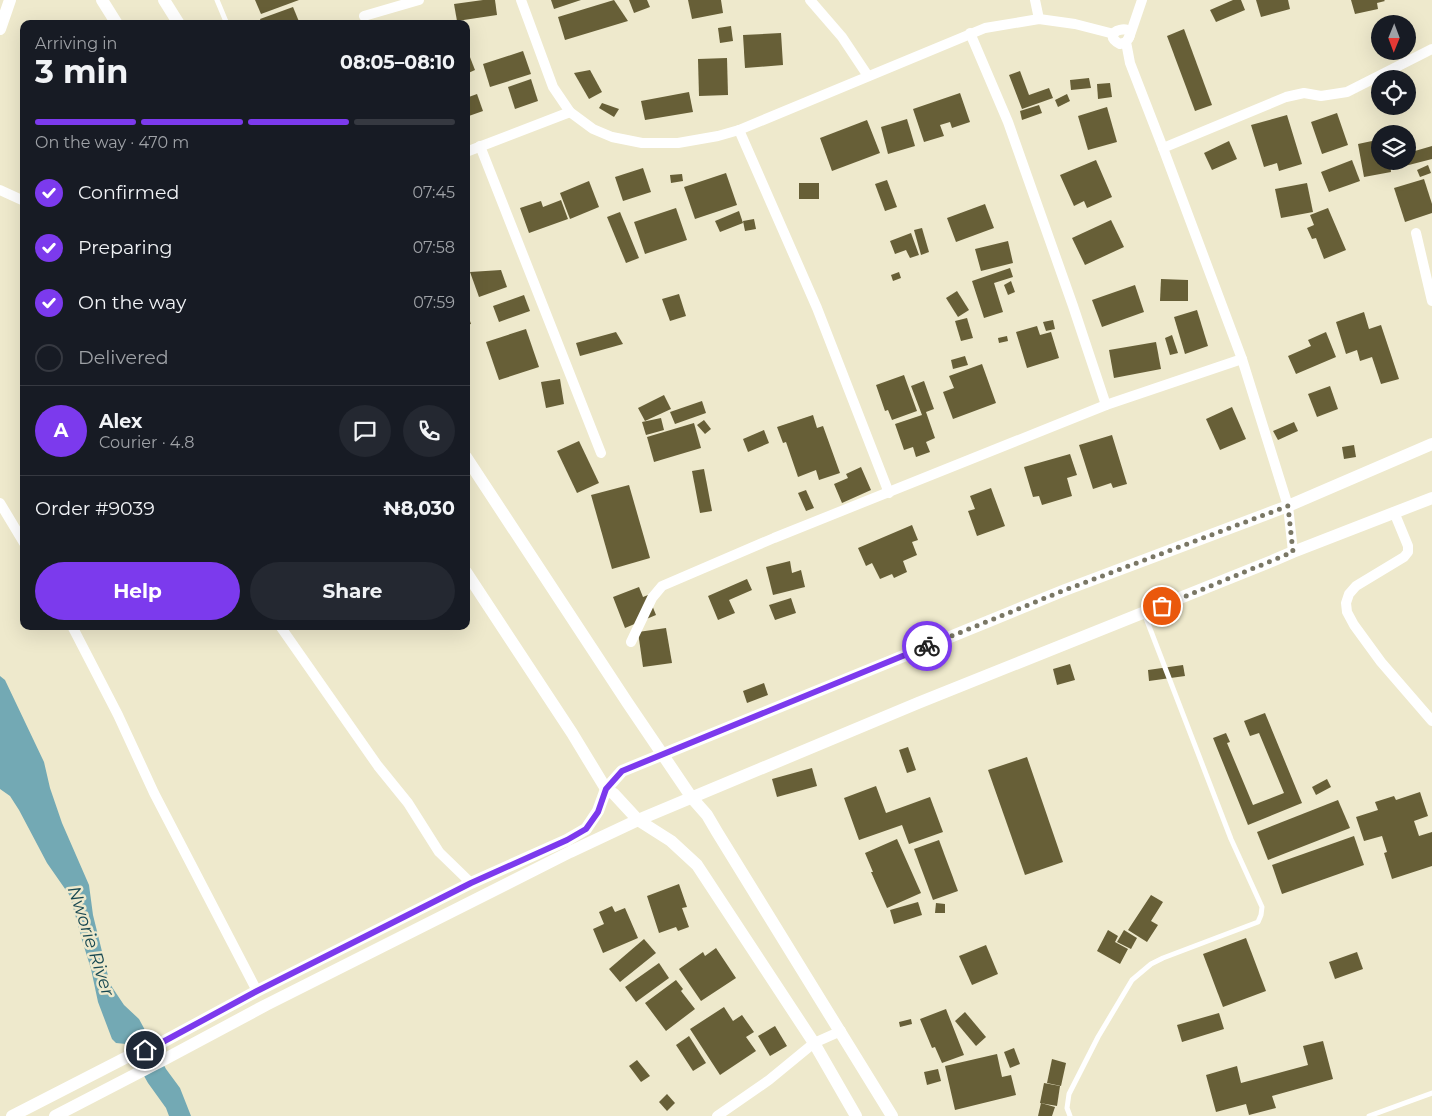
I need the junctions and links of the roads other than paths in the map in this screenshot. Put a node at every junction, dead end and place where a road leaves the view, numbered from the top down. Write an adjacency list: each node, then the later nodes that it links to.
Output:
1 (10, 0): 15 (street)
2 (102, 0): 12 (street)
3 (164, 0): 13 (street)
4 (217, 0): 14 (lane)
5 (419, 0): 10 (street)
6 (521, 0): 21 (street)
7 (810, 0): 20 (street)
8 (1035, 0): 11 (street)
9 (1141, 2): 16 (street); 18 (street)
10 (364, 16)
11 (1039, 19): 16 (street); 17 (street)
12 (114, 20)
13 (176, 20)
14 (225, 20)
15 (0, 29)
16 (1118, 31): 18 (street)
17 (970, 33): 20 (street); 31 (street)
18 (1125, 42): 24 (street)
19 (1432, 49): 24 (street)
20 (868, 76): 22 (street)
21 (570, 112): 22 (street); 23 (street)
22 (739, 130): 35 (street)
23 (480, 146): 25 (street); 33 (street)
24 (1164, 148): 30 (street)
25 (470, 150)
26 (0, 190): 27 (street)
27 (20, 199)
28 (1416, 233): 29 (street)
29 (1432, 301)
30 (1242, 359): 31 (street); 38 (street)
31 (1106, 405): 35 (street)
32 (1432, 444): 38 (street)
33 (601, 453)
34 (470, 463): 48 (street)
35 (889, 493): 46 (street)
36 (1432, 498): 39 (street)
37 (0, 503): 40 (street)
38 (1288, 506): 41 (street); 48 (street)
39 (1394, 512): 41 (street); 47 (street)
40 (20, 536)
41 (1293, 552): 43 (street)
42 (470, 578): 49 (street)
43 (1144, 613): 50 (street); 62 (lane)
44 (74, 630): 53 (street)
45 (283, 630): 52 (street)
46 (631, 642)
47 (1432, 721)
48 (662, 754): 49 (street); 50 (street)
49 (606, 789): 51 (street); 52 (street)
50 (692, 798): 51 (street); 54 (street)
51 (638, 820): 55 (street); 58 (street)
52 (471, 883): 53 (street)
53 (257, 991): 57 (street)
54 (841, 1031): 55 (street); 61 (street)
55 (814, 1042): 59 (street); 60 (street)
56 (1432, 1093): 63 (lane)
57 (12, 1116)
58 (55, 1116)
59 (717, 1116)
60 (856, 1116)
61 (892, 1116)
62 (1070, 1116)
63 (1368, 1116)

